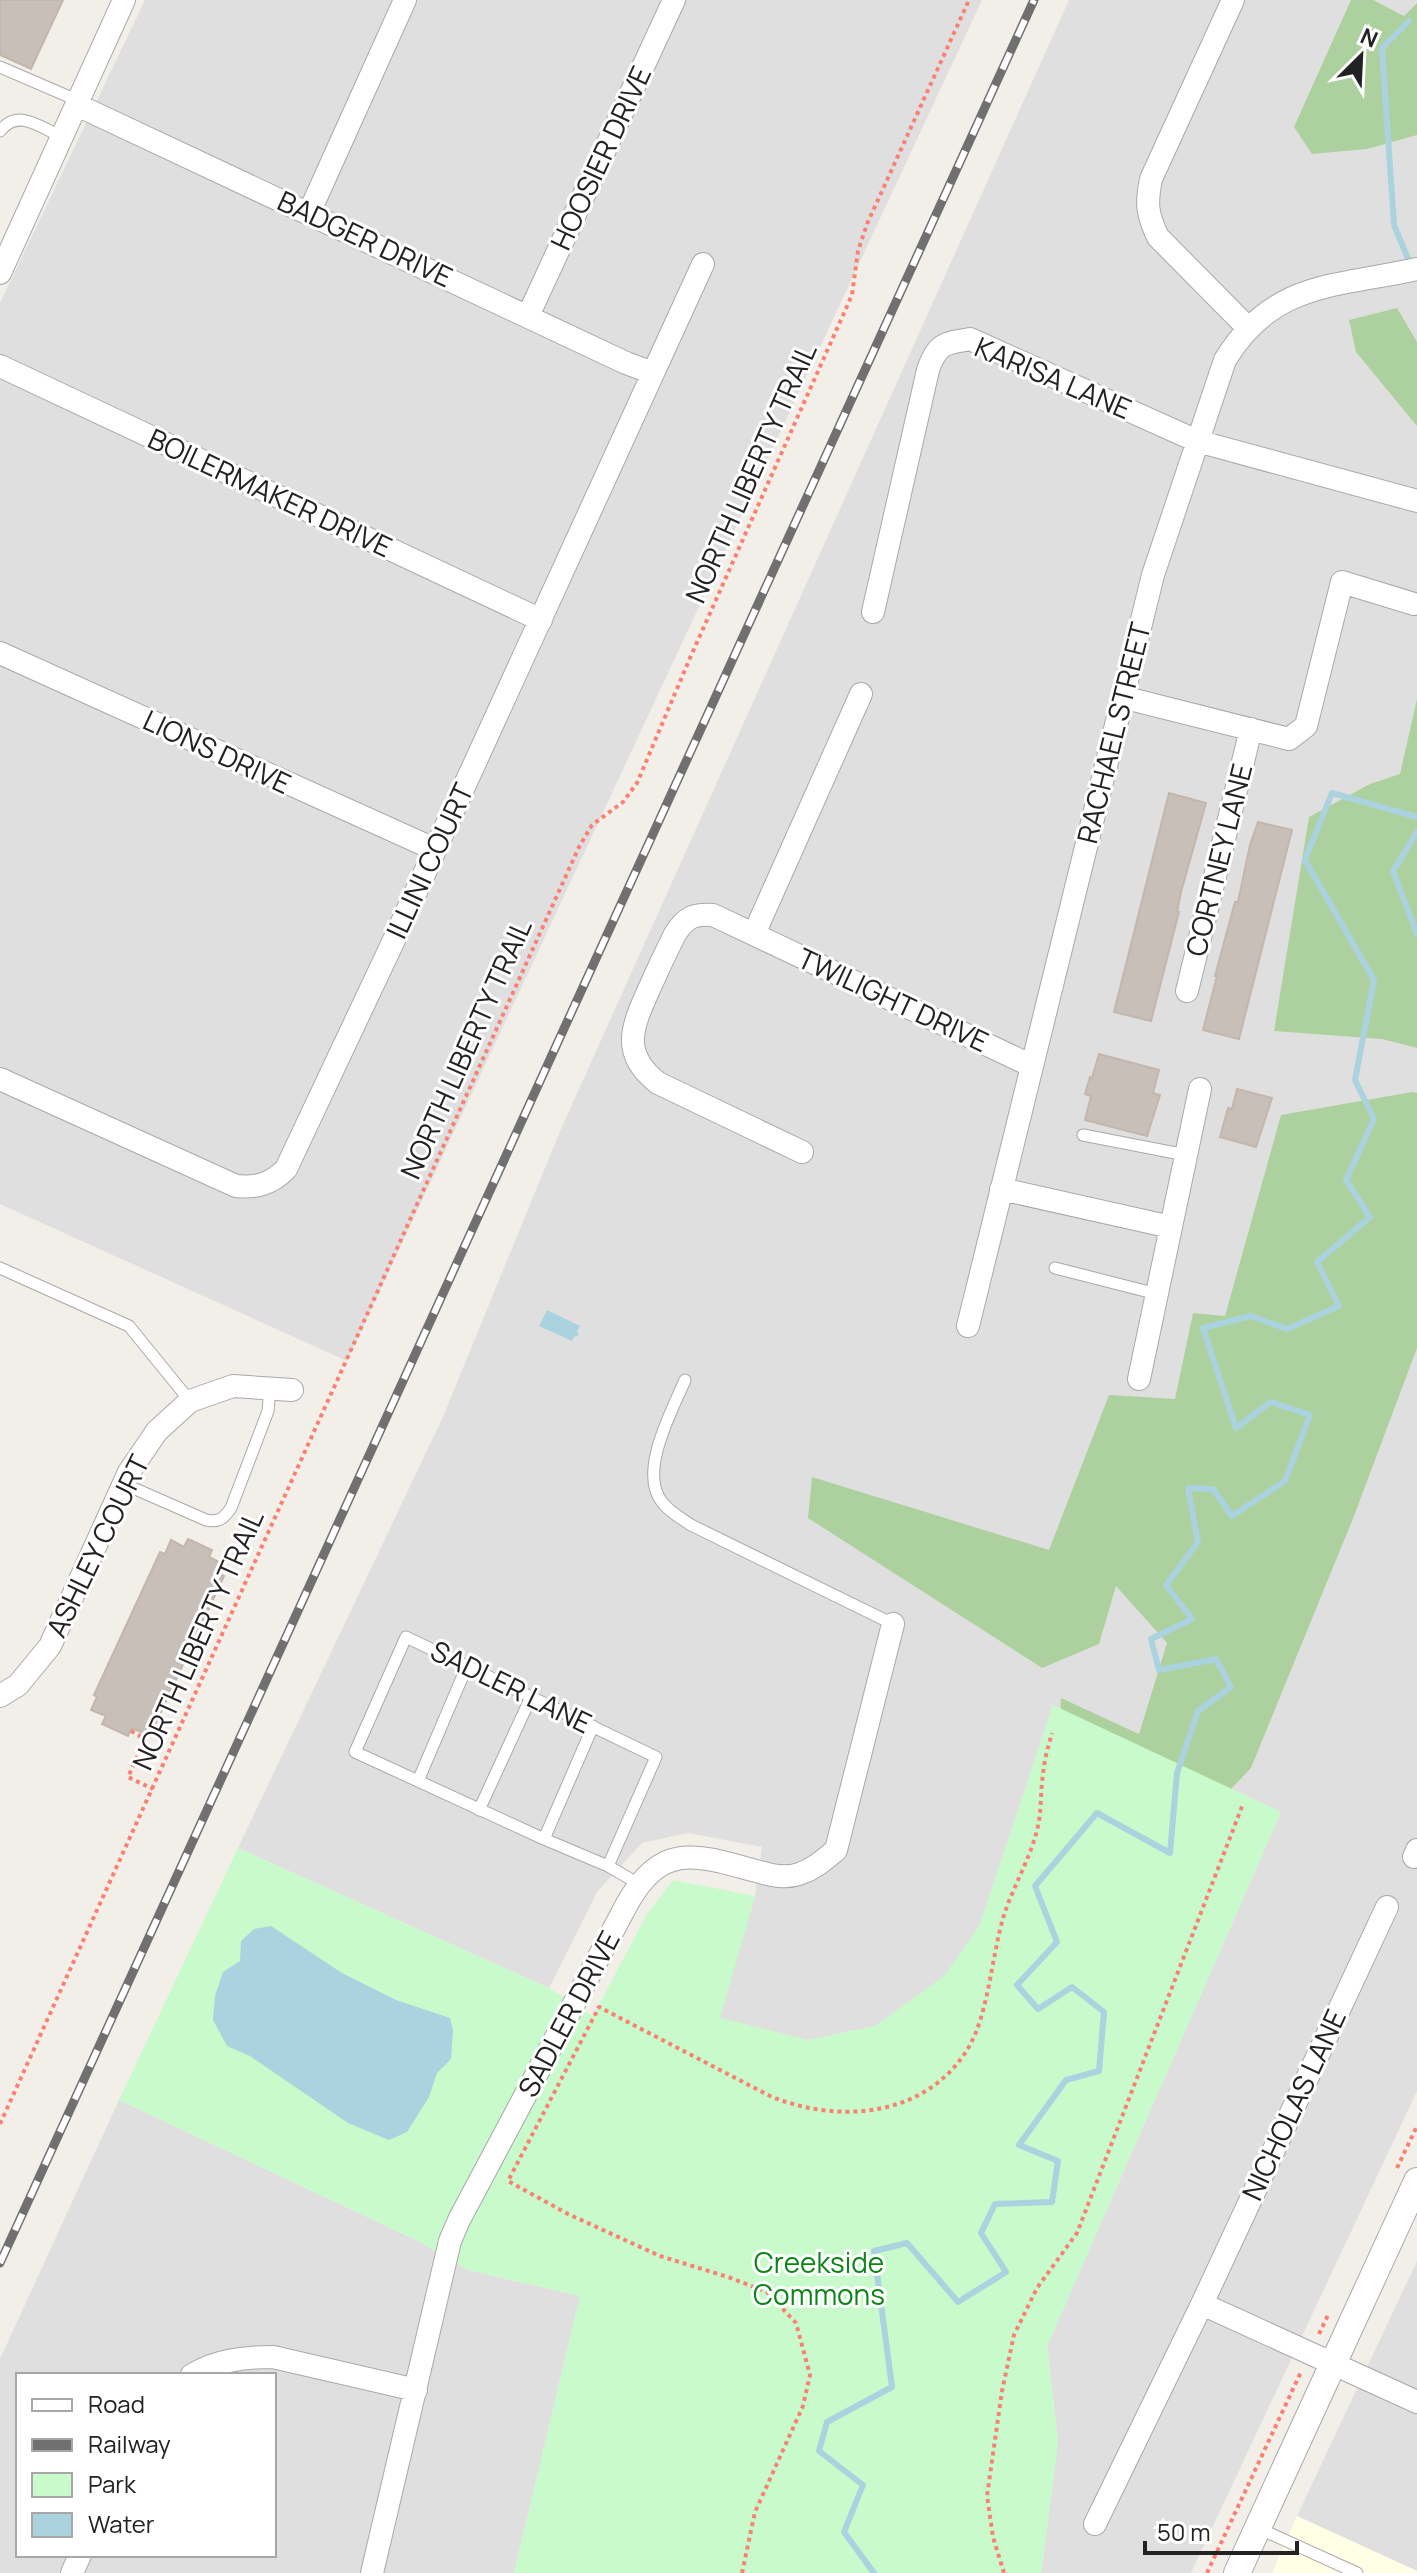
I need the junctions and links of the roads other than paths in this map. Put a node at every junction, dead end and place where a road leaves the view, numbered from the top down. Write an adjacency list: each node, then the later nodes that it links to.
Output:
1 (124, 0): 6 (street)
2 (405, 0): 9 (street)
3 (674, 0): 13 (street, HOOSIER DRIVE)
4 (1233, 0): 14 (street)
5 (0, 67): 6 (lane)
6 (78, 103): 8 (street); 9 (street, BADGER DRIVE)
7 (0, 131): 8 (lane)
8 (62, 137): 12 (street)
9 (309, 213): 13 (street, BADGER DRIVE)
10 (703, 264): 16 (street, ILLINI COURT)
11 (1409, 271): 14 (street, RACHAEL STREET)
12 (0, 273)
13 (528, 316): 16 (street, BADGER DRIVE)
14 (1249, 329): 17 (street, RACHAEL STREET)
15 (0, 366): 21 (street, BOILERMAKER DRIVE)
16 (653, 373): 21 (street, ILLINI COURT)
17 (1197, 441): 18 (street, KARISA LANE); 20 (street, KARISA LANE); 24 (street, RACHAEL STREET)
18 (1417, 501)
19 (1414, 604): 25 (street, CORTNEY LANE)
20 (873, 612)
21 (541, 620): 26 (street, ILLINI COURT)
22 (0, 653): 26 (street, LIONS DRIVE)
23 (861, 694): 27 (street)
24 (1122, 697): 25 (street, CORTNEY LANE); 29 (street, RACHAEL STREET)
25 (1251, 729): 28 (street, CORTNEY LANE)
26 (434, 849): 30 (street, ILLINI COURT)
27 (754, 934): 29 (street, TWILIGHT DRIVE); 33 (street, TWILIGHT DRIVE)
28 (1187, 991)
29 (1032, 1066): 35 (street, RACHAEL STREET)
30 (0, 1079)
31 (1200, 1089): 34 (street)
32 (1083, 1135): 34 (lane)
33 (802, 1152)
34 (1186, 1155): 36 (street)
35 (1001, 1189): 36 (street); 40 (street, RACHAEL STREET)
36 (1171, 1227): 39 (street)
37 (0, 1268): 44 (lane)
38 (1055, 1268): 39 (lane)
39 (1157, 1294): 41 (street)
40 (968, 1326)
41 (1139, 1379)
42 (685, 1380): 46 (lane)
43 (281, 1388): 44 (street, ASHLEY COURT); 45 (lane)
44 (190, 1401): 45 (street, ASHLEY COURT)
45 (124, 1484): 48 (street, ASHLEY COURT)
46 (893, 1624): 55 (street, SADLER DRIVE)
47 (467, 1666): 49 (lane, SADLER LANE); 51 (lane); 51 (lane, SADLER LANE)
48 (0, 1696)
49 (531, 1697): 50 (lane, SADLER LANE); 52 (lane)
50 (593, 1726): 53 (lane); 54 (lane, SADLER LANE)
51 (418, 1781): 52 (lane, SADLER LANE)
52 (479, 1810): 53 (lane, SADLER LANE)
53 (544, 1839): 54 (lane, SADLER LANE)
54 (608, 1866): 55 (lane, SADLER LANE)
55 (639, 1884): 61 (street, SADLER DRIVE)
56 (1387, 1907): 58 (street, NICHOLAS LANE)
57 (1417, 2181): 59 (street)
58 (1202, 2304): 59 (street); 63 (street, NICHOLAS LANE)
59 (1332, 2363): 62 (street); 64 (street)
60 (196, 2373): 61 (street)
61 (416, 2390): 65 (street, SADLER DRIVE)
62 (1417, 2402)
63 (1095, 2524)
64 (1258, 2528): 66 (street); 67 (lane)
65 (372, 2573)
66 (1237, 2573)
67 (1357, 2573)

